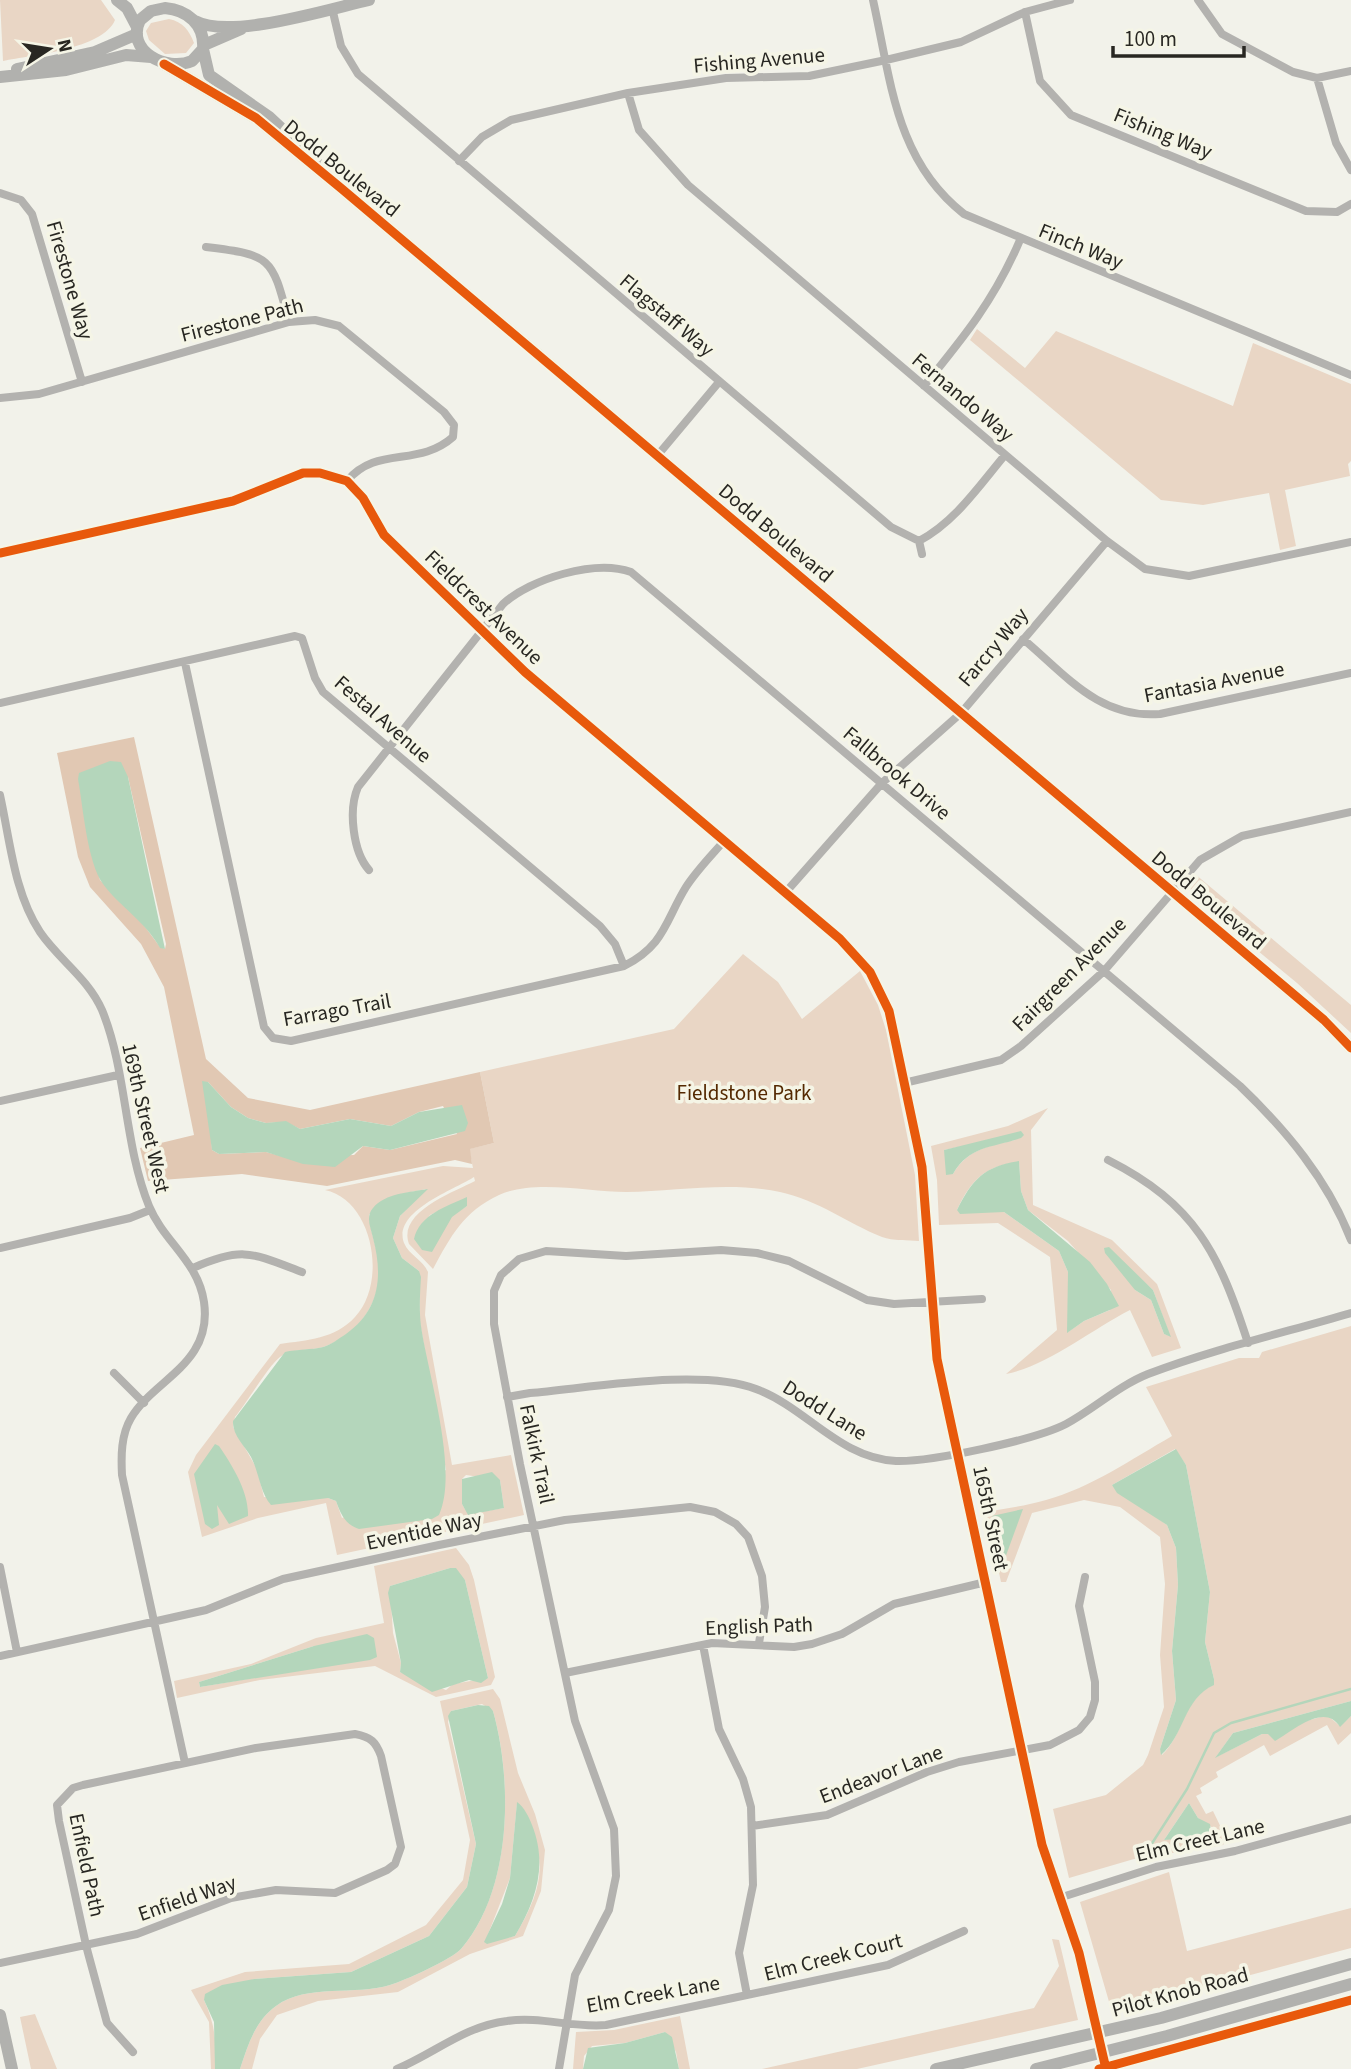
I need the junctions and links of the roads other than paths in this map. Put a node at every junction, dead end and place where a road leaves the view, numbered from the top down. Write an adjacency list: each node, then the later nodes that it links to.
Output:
1 (117, 0): 12 (street)
2 (149, 0): 8 (street)
3 (369, 0): 7 (street)
4 (873, 0): 15 (street, Finch Way)
5 (1070, 0): 9 (street, Fishing Avenue)
6 (1198, 0): 19 (street)
7 (332, 8): 11 (street); 21 (street, Flagstaff Way)
8 (170, 9): 10 (street); 12 (street)
9 (1025, 12): 15 (street, Fishing Avenue); 27 (street, Fishing Way)
10 (194, 21): 11 (street); 13 (street)
11 (248, 26): 13 (street)
12 (137, 30): 14 (street); 18 (street)
13 (203, 47): 16 (street); 24 (street, Dodd Boulevard)
14 (150, 57): 16 (street); 18 (street)
15 (886, 60): 20 (street, Fishing Avenue); 28 (street, Finch Way)
16 (164, 64): 24 (street, Dodd Boulevard)
17 (1351, 71): 19 (street)
18 (0, 76)
19 (1317, 78): 22 (street)
20 (628, 93): 21 (street, Fishing Avenue); 34 (street, Fernando Way)
21 (459, 161): 33 (street, Flagstaff Way)
22 (1351, 170)
23 (17, 187): 26 (street)
24 (342, 189): 37 (street, Dodd Boulevard)
25 (0, 193): 26 (street)
26 (14, 196): 32 (street, Firestone Way)
27 (1351, 204)
28 (1020, 240): 31 (street, Finch Way); 34 (street)
29 (206, 247): 30 (street)
30 (289, 322): 32 (street, Firestone Path); 38 (street, Firestone Path)
31 (1351, 375)
32 (82, 382): 35 (street, Firestone Path)
33 (719, 382): 37 (street); 39 (street, Flagstaff Way)
34 (923, 386): 36 (street, Fernando Way)
35 (0, 398)
36 (1005, 455): 39 (street); 40 (street, Fernando Way)
37 (657, 456): 49 (street, Dodd Boulevard)
38 (346, 481): 42 (street); 44 (street, Fieldcrest Avenue)
39 (919, 541): 43 (street)
40 (1107, 541): 41 (street, Fernando Way); 45 (street, Farcry Way)
41 (1351, 542)
42 (0, 553)
43 (922, 554)
44 (481, 630): 50 (street, Fallbrook Drive); 51 (street, Fallbrook Drive); 54 (street, Fieldcrest Avenue)
45 (1023, 639): 47 (street, Fantasia Avenue); 49 (street, Farcry Way)
46 (185, 663): 48 (street, Festal Avenue); 50 (street, Festal Avenue); 58 (street, Farrago Trail)
47 (1351, 673)
48 (0, 703)
49 (961, 713): 51 (street, Farcry Way); 56 (street, Dodd Boulevard)
50 (389, 749): 55 (street, Fallbrook Drive); 58 (street, Festal Avenue)
51 (882, 783): 57 (street, Farcry Way); 59 (street, Fallbrook Drive)
52 (0, 795): 62 (street, 169th Street West)
53 (1351, 812): 56 (street, Fairgreen Avenue)
54 (724, 841): 57 (street, Fieldcrest Avenue); 58 (street, Farrago Trail)
55 (369, 870)
56 (1172, 892): 59 (street, Fairgreen Avenue); 61 (street, Dodd Boulevard)
57 (785, 893): 60 (street, Fieldcrest Avenue)
58 (624, 966)
59 (1104, 971): 63 (street, Fairgreen Avenue); 67 (street, Fallbrook Drive)
60 (878, 986): 63 (street, 165th Street)
61 (1351, 1048)
62 (118, 1075): 64 (street); 66 (street, 169th Street West)
63 (904, 1083): 72 (street, 165th Street)
64 (0, 1101)
65 (1108, 1160): 74 (street)
66 (150, 1210): 68 (street); 69 (street, 169th Street West)
67 (1351, 1240)
68 (0, 1248)
69 (193, 1268): 70 (street); 77 (street, 169th Street West)
70 (302, 1272)
71 (982, 1299): 72 (street, Falkirk Trail)
72 (931, 1303): 76 (street, Falkirk Trail); 78 (street, 165th Street)
73 (1351, 1313): 74 (street, Dodd Lane)
74 (1248, 1343): 78 (street, Dodd Lane)
75 (114, 1373): 77 (street)
76 (507, 1397): 78 (street, Dodd Lane); 79 (street, Falkirk Trail)
77 (144, 1403): 83 (street, 169th Street West)
78 (960, 1451): 82 (street, 165th Street)
79 (533, 1525): 83 (street, Eventide Way); 84 (street, Eventide Way); 88 (street, Falkirk Trail)
80 (0, 1567): 86 (street)
81 (1085, 1577): 89 (street, Endeavor Lane)
82 (986, 1582): 84 (street, English Path); 89 (street, 165th Street)
83 (153, 1621): 86 (street, Eventide Way); 90 (street, 169th Street West)
84 (760, 1643): 85 (street, English Path)
85 (702, 1645): 88 (street, English Path); 92 (street)
86 (17, 1652): 87 (street, Eventide Way)
87 (0, 1656)
88 (565, 1673): 101 (street, Falkirk Trail)
89 (1022, 1751): 92 (street, Endeavor Lane); 93 (street, 165th Street)
90 (185, 1763): 95 (street, Enfield Path); 95 (street, Enfield Way)
91 (1351, 1819): 93 (street, Elm Creet Lane)
92 (752, 1826): 99 (street)
93 (1059, 1898): 102 (street, 165th Street)
94 (964, 1931): 99 (street, Elm Creek Court)
95 (86, 1945): 96 (street, Enfield Way); 103 (street)
96 (0, 1964)
97 (1351, 1965): 102 (street, Pilot Knob Road)
98 (1351, 1984): 104 (street, Pilot Knob Road)
99 (747, 1995): 101 (street, Elm Creek Lane)
100 (0, 2015): 105 (street)
101 (565, 2024): 106 (street, Elm Creek Lane); 107 (street, Falkirk Trail)
102 (1098, 2034): 104 (street, 165th Street); 108 (street, Pilot Knob Road)
103 (133, 2052)
104 (1102, 2052): 109 (street, Pilot Knob Road); 110 (street, 165th Street)
105 (12, 2069)
106 (397, 2069)
107 (559, 2069)
108 (936, 2069)
109 (1036, 2069)
110 (1106, 2069)

